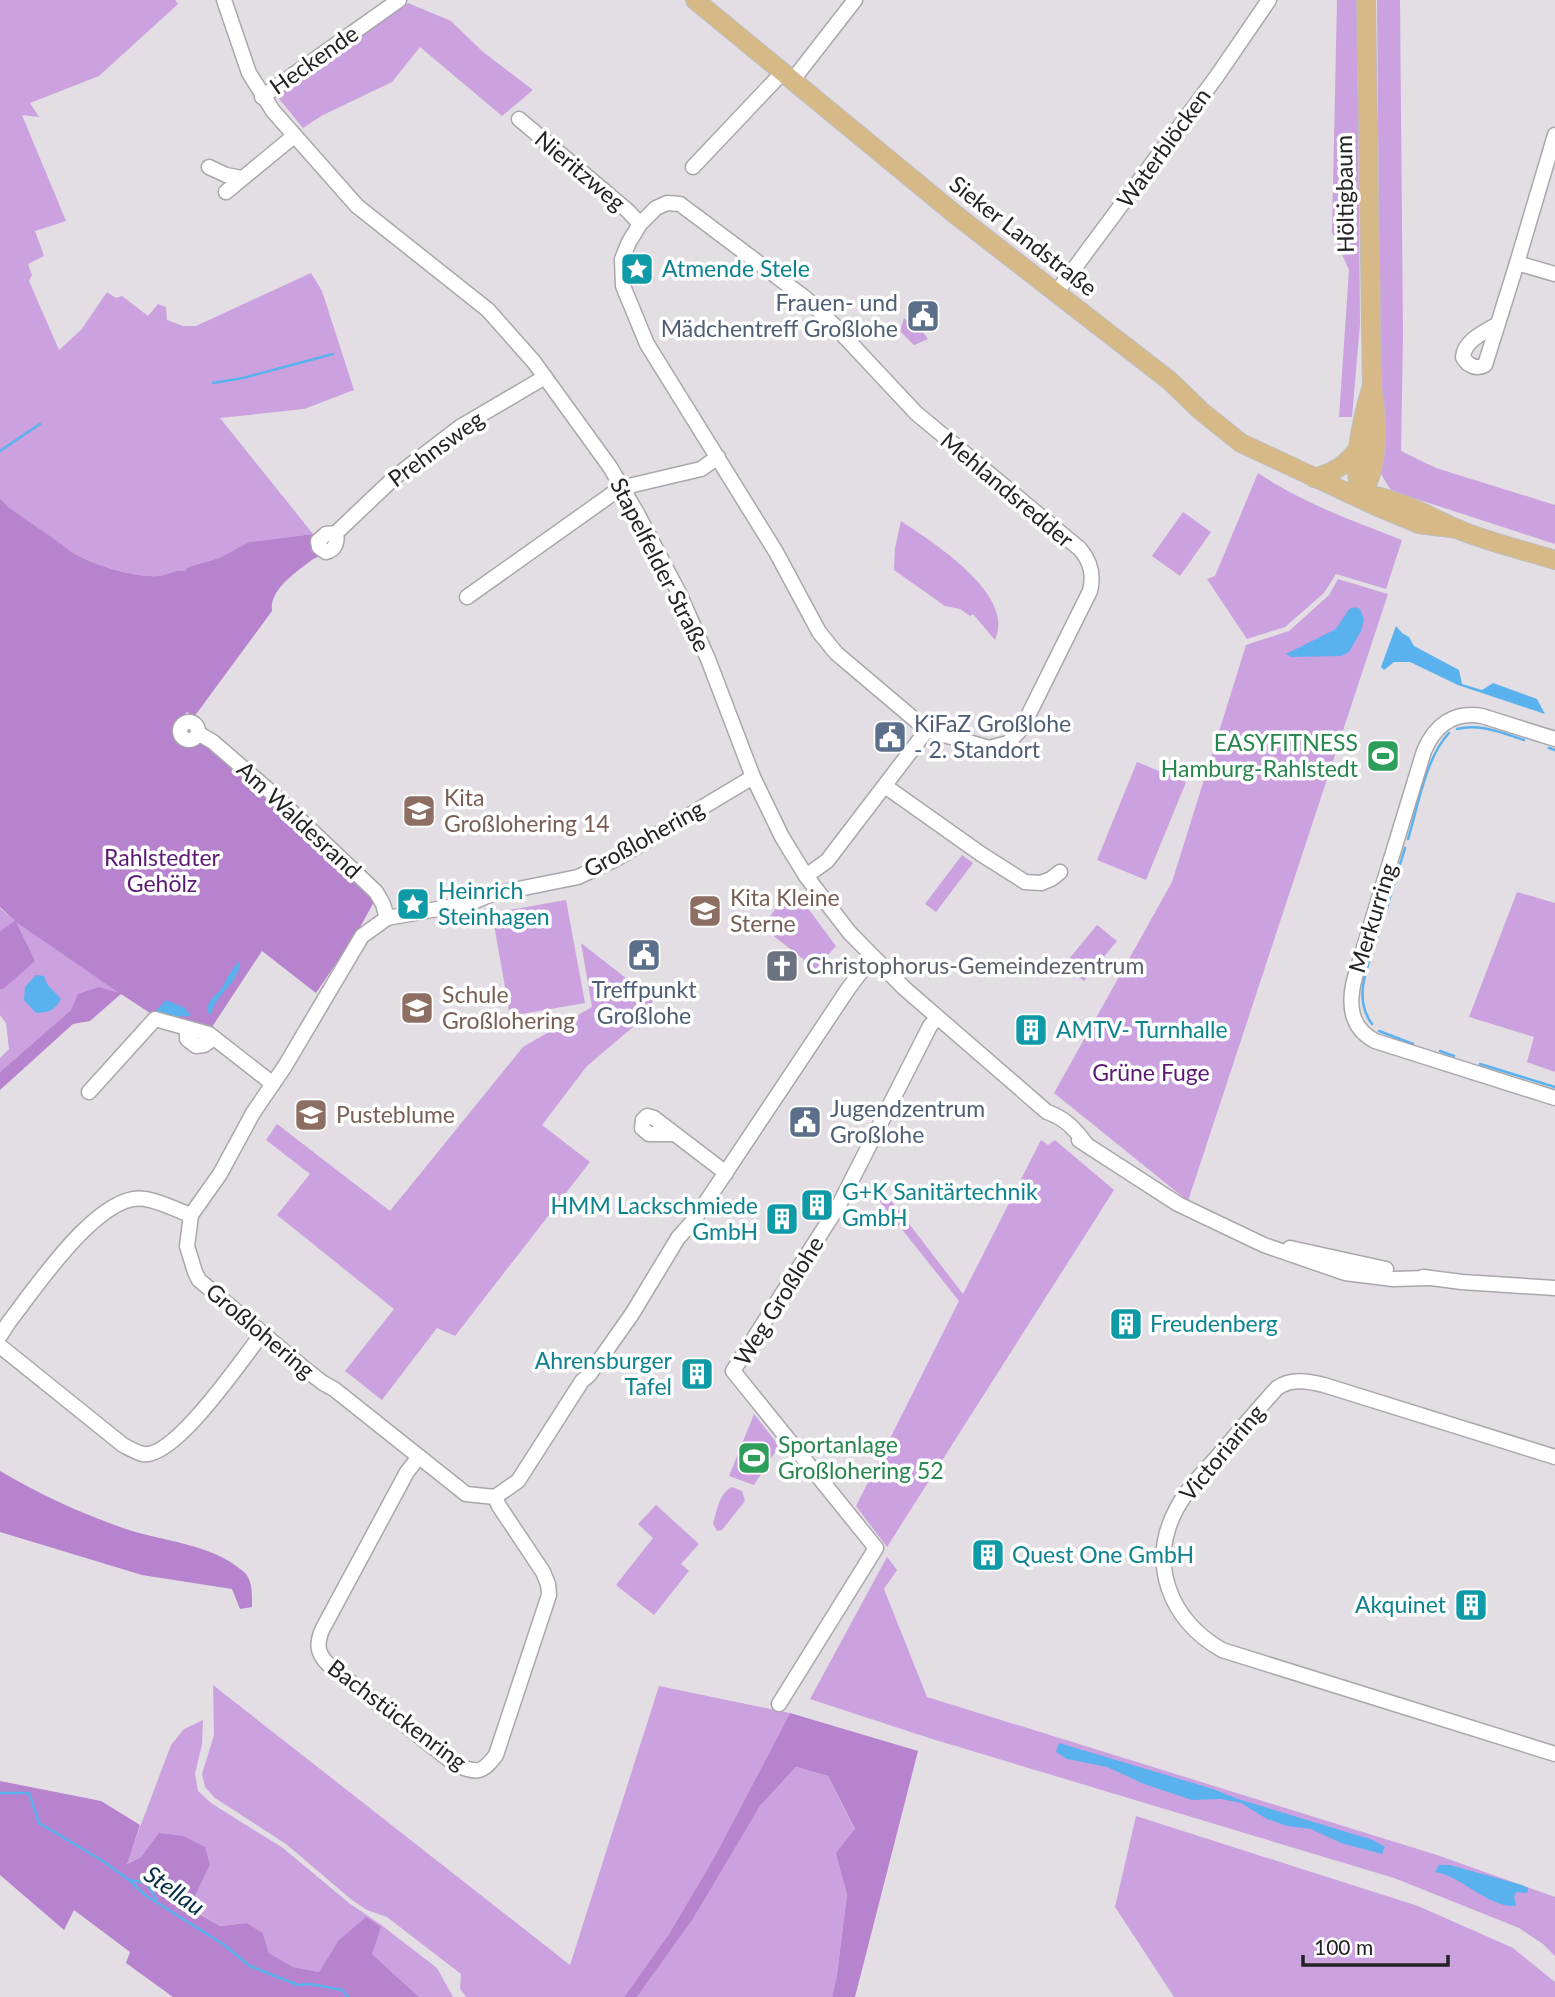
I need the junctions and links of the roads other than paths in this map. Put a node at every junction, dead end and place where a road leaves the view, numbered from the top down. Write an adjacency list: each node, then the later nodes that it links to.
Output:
1 (224, 0): 8 (street, Stapelfelder Straße)
2 (399, 0): 8 (street, Heckende)
3 (695, 0): 7 (main road, Sieker Landstraße)
4 (855, 0): 7 (street)
5 (1269, 0): 19 (street, Waterblöcken)
6 (1366, 0): 22 (main road, Höltigbaum)
7 (787, 77): 13 (street); 19 (main road, Sieker Landstraße)
8 (262, 97): 11 (street, Stapelfelder Straße)
9 (519, 119): 16 (street, Nieritzweg)
10 (1555, 135): 17 (street)
11 (294, 136): 14 (street); 21 (street, Stapelfelder Straße)
12 (209, 167): 14 (street)
13 (693, 167)
14 (242, 178): 15 (street)
15 (226, 192)
16 (640, 224): 24 (street, Mehlandsredder); 34 (street, Mehlandsredder)
17 (1517, 263): 18 (street); 20 (street)
18 (1555, 274)
19 (1056, 293): 26 (main road, Sieker Landstraße)
20 (1498, 324)
21 (545, 377): 28 (street, Stapelfelder Straße); 31 (street, Prehnsweg)
22 (1372, 387): 23 (main road, Höltigbaum); 25 (main road, Höltigbaum)
23 (1361, 444): 26 (main road); 29 (main road)
24 (718, 457): 28 (street); 34 (street, Mehlandsredder)
25 (1371, 471): 29 (main road); 30 (main road)
26 (1314, 478): 27 (main road, Sieker Landstraße)
27 (1336, 487): 29 (main road, Sieker Landstraße); 30 (main road, Sieker Landstraße)
28 (623, 489): 33 (street); 37 (street, Stapelfelder Straße)
29 (1361, 493): 30 (main road, Sieker Landstraße)
30 (1383, 502): 32 (main road, Sieker Landstraße)
31 (336, 533)
32 (1555, 560)
33 (467, 597)
34 (927, 730): 38 (street)
35 (198, 733): 41 (street, Am Waldesrand)
36 (1555, 739): 46 (street, Merkurring)
37 (753, 777): 40 (street, Stapelfelder Straße); 41 (street, Großlohering)
38 (885, 786): 39 (street); 40 (street)
39 (1060, 872)
40 (806, 876): 42 (street, Stapelfelder Straße)
41 (387, 919): 44 (street, Großlohering)
42 (872, 957): 43 (street, Stapelfelder Straße); 48 (street)
43 (937, 1018): 50 (street, Stapelfelder Straße); 59 (street, Weg Großlohe)
44 (273, 1084): 45 (street); 49 (street, Großlohering)
45 (89, 1092)
46 (1555, 1098)
47 (674, 1134): 48 (street)
48 (726, 1173): 58 (street)
49 (191, 1215): 53 (street, Großlohering); 54 (street)
50 (1264, 1245): 51 (street, Stapelfelder Straße); 51 (street, Stapelfelder Straße)
51 (1429, 1278): 52 (street, Stapelfelder Straße)
52 (1555, 1288)
53 (262, 1334): 55 (street); 56 (street, Großlohering)
54 (0, 1336)
55 (0, 1346)
56 (419, 1457): 58 (street, Großlohering); 58 (street, Bachstückenring)
57 (1555, 1457): 60 (street, Victoriaring)
58 (495, 1497)
59 (779, 1704)
60 (1555, 1754)

